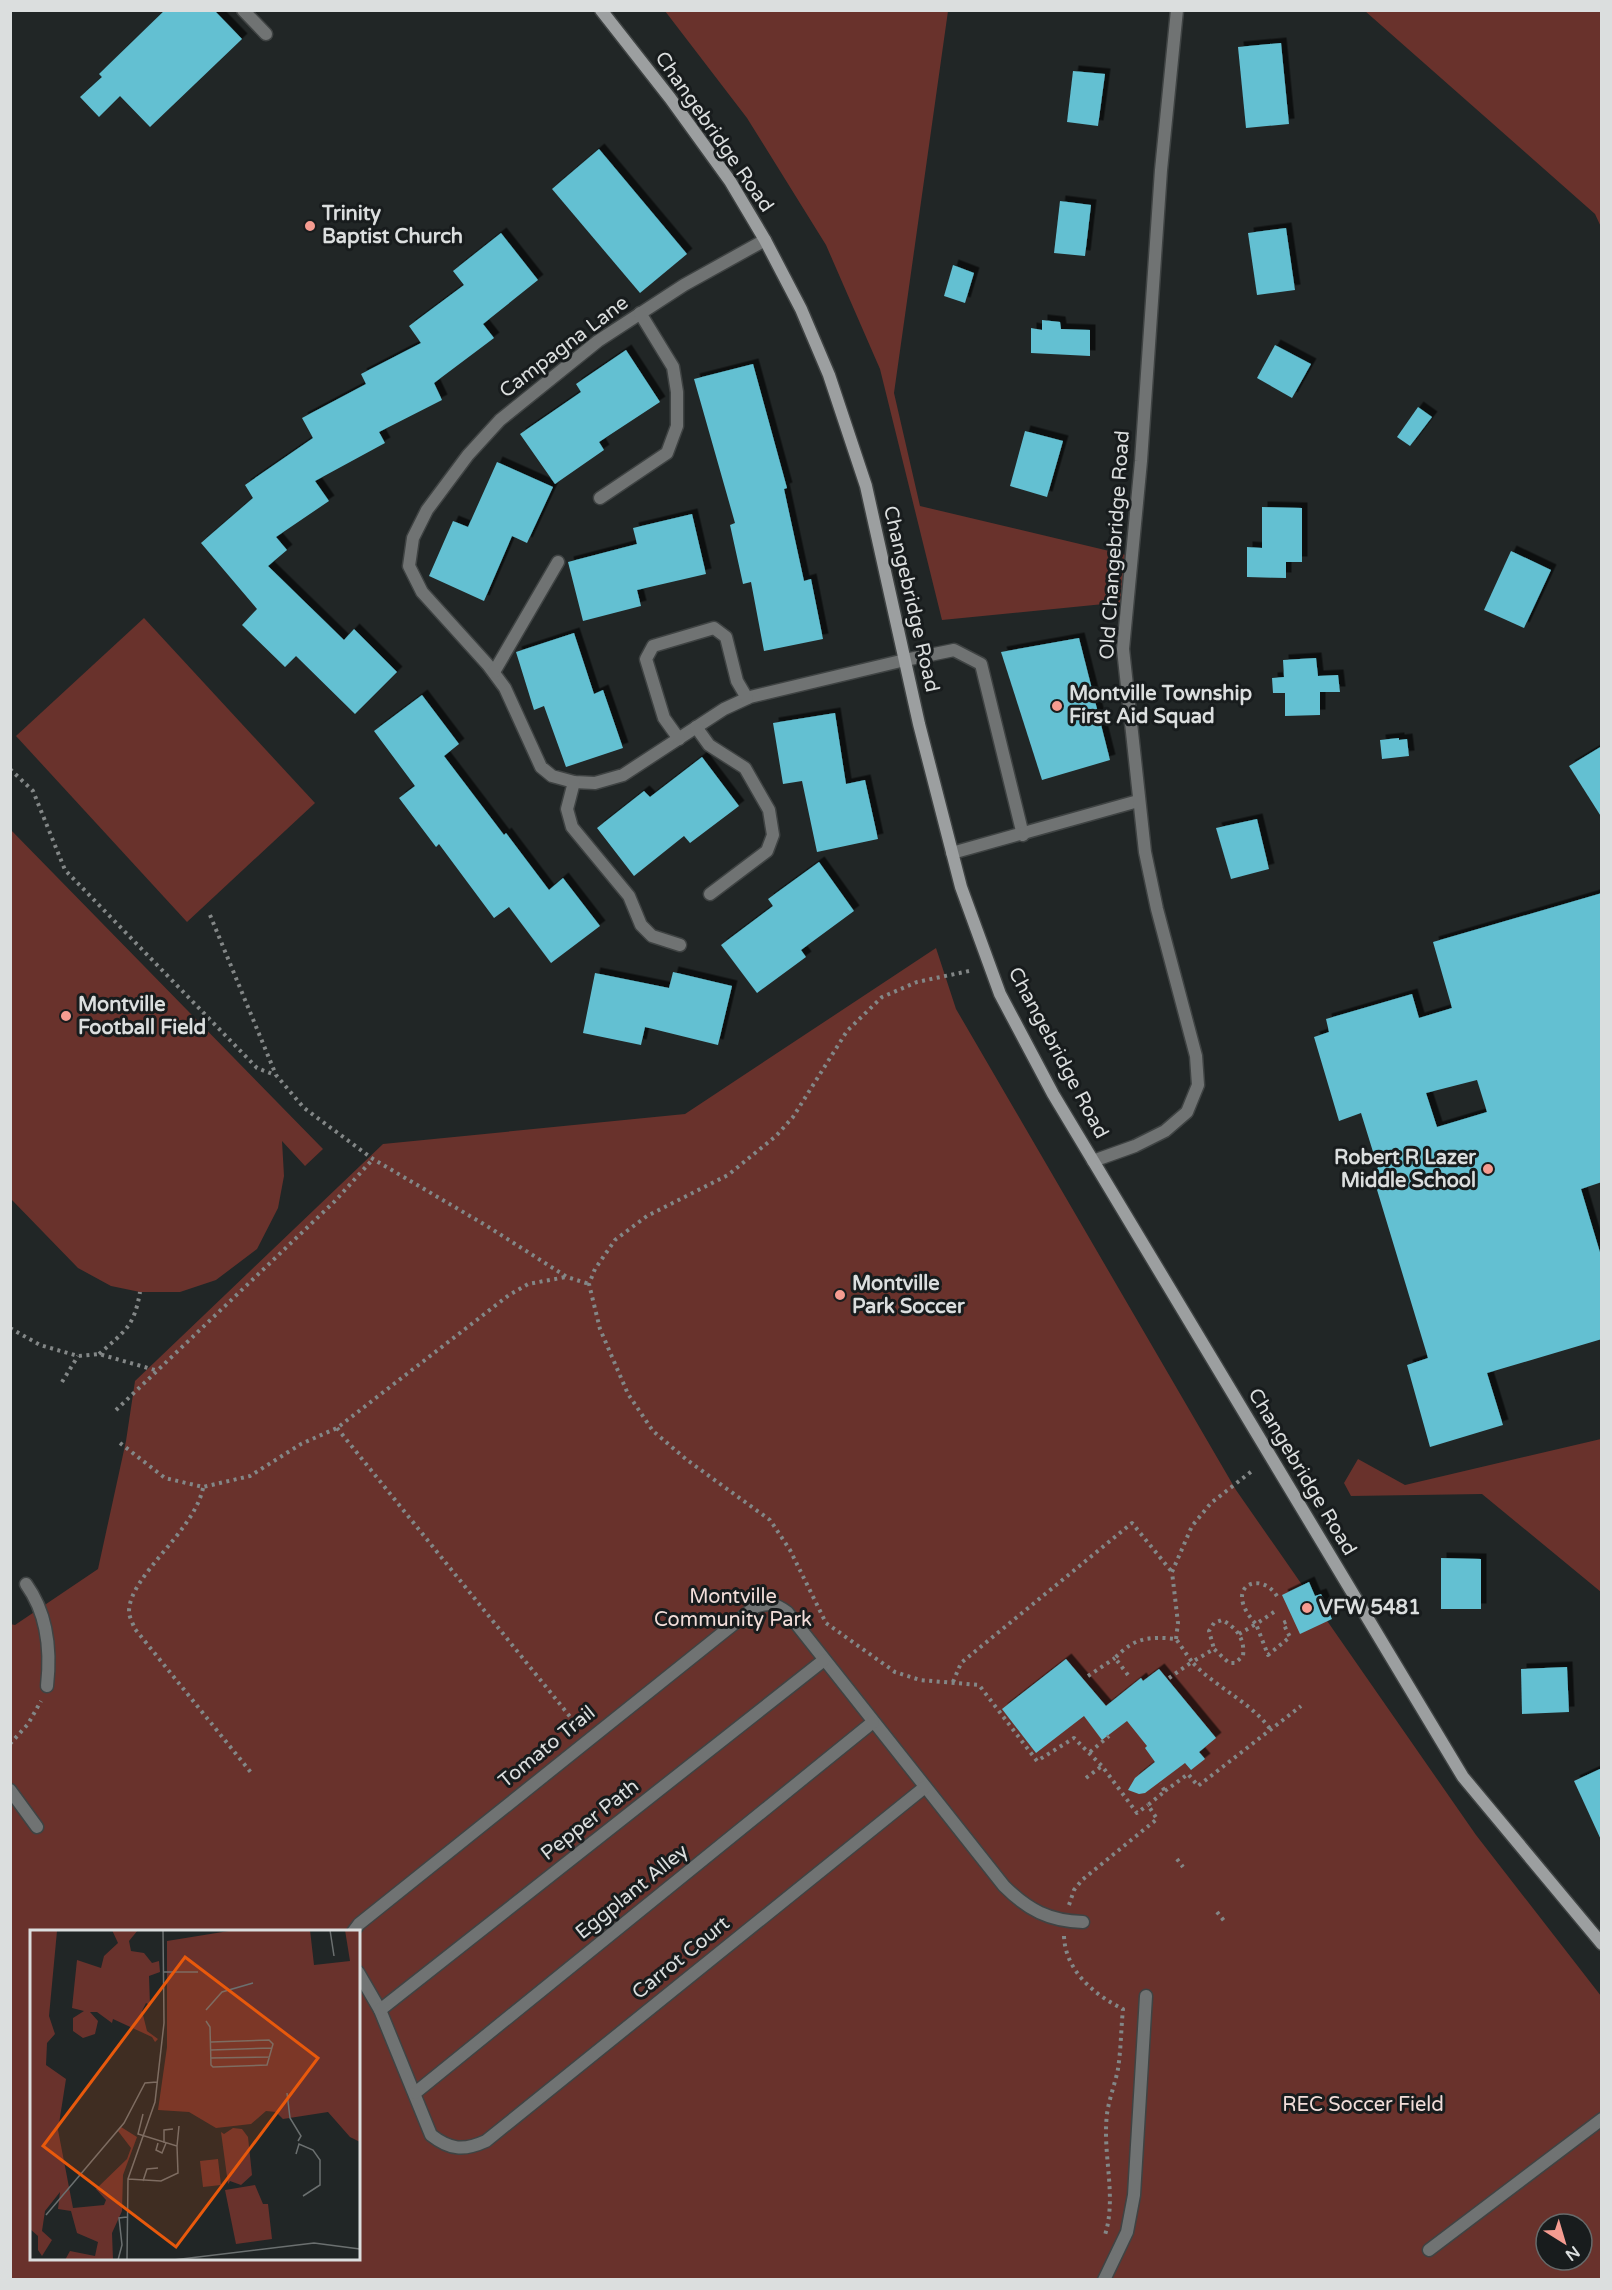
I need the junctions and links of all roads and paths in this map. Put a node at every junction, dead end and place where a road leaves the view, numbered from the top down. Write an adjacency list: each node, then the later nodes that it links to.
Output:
1 (243, 10): 4 (street)
2 (601, 10): 5 (main road, Changebridge Road)
3 (1177, 10): 16 (street, Old Changebridge Road)
4 (266, 34)
5 (765, 240): 6 (street, Campagna Lane); 9 (main road, Changebridge Road)
6 (640, 314): 7 (street); 10 (street, Campagna Lane)
7 (600, 498)
8 (558, 562): 10 (street)
9 (904, 660): 11 (street, Campagna Lane); 17 (street, Campagna Lane); 18 (main road, Changebridge Road)
10 (494, 672): 15 (street, Campagna Lane)
11 (747, 698): 12 (street, Campagna Lane); 13 (street)
12 (696, 728): 13 (street, Campagna Lane); 19 (street)
13 (679, 739): 15 (street, Campagna Lane)
14 (10, 769): 23 (path)
15 (574, 782): 21 (street)
16 (1138, 801): 17 (street); 25 (street, Old Changebridge Road)
17 (1023, 835): 18 (street)
18 (952, 854): 25 (main road, Changebridge Road)
19 (710, 894)
20 (210, 915): 23 (path)
21 (680, 945)
22 (969, 971): 27 (path)
23 (276, 1075): 24 (path)
24 (373, 1159): 26 (path); 32 (path)
25 (1093, 1161): 79 (main road, Changebridge Road)
26 (567, 1277): 27 (path); 35 (path)
27 (589, 1284): 54 (path)
28 (140, 1292): 30 (path)
29 (10, 1328): 31 (path)
30 (99, 1354): 31 (path); 32 (path)
31 (78, 1356): 33 (path)
32 (156, 1371): 34 (path)
33 (62, 1382)
34 (116, 1410)
35 (337, 1428): 38 (path); 60 (path)
36 (120, 1443): 38 (path)
37 (1252, 1471): 39 (path)
38 (203, 1487): 64 (path)
39 (1172, 1572): 46 (path); 54 (path)
40 (26, 1584): 55 (street)
41 (1278, 1598): 44 (path)
42 (1274, 1612): 44 (path)
43 (1290, 1620): 44 (path)
44 (1256, 1624): 45 (path)
45 (1239, 1634): 47 (path); 47 (path)
46 (1176, 1639): 48 (path); 50 (path)
47 (1214, 1649): 50 (path)
48 (1115, 1658): 51 (path); 52 (path)
49 (824, 1660): 57 (street); 60 (street, Tomato Trail); 82 (street, Pepper Path)
50 (1192, 1662): 53 (path); 58 (path)
51 (1128, 1675)
52 (1088, 1676)
53 (1169, 1678)
54 (953, 1682): 62 (path)
55 (47, 1686): 61 (path)
56 (1301, 1706): 58 (path)
57 (873, 1722): 67 (street); 83 (street, Eggplant Alley)
58 (1271, 1730): 69 (path)
59 (1109, 1736): 62 (path)
60 (588, 1739): 78 (street, Tomato Trail)
61 (10, 1744)
62 (1090, 1752): 63 (path)
63 (1102, 1766): 65 (path); 70 (path)
64 (253, 1775)
65 (1086, 1778)
66 (1160, 1784): 69 (path)
67 (925, 1787): 75 (street); 83 (street, Carrot Court)
68 (10, 1790): 71 (street)
69 (1165, 1791): 70 (path)
70 (1148, 1805): 75 (path)
71 (37, 1827)
72 (1177, 1859): 73 (path)
73 (1183, 1867)
74 (1217, 1912): 76 (path)
75 (1064, 1922): 77 (street); 85 (path)
76 (1224, 1922)
77 (1083, 1923)
78 (354, 1930)
79 (1602, 1944)
80 (360, 1975): 82 (street)
81 (1146, 1996): 87 (street)
82 (380, 2010): 83 (street)
83 (415, 2093)
84 (1602, 2119): 86 (street)
85 (1103, 2241)
86 (1429, 2250)
87 (1104, 2280)

